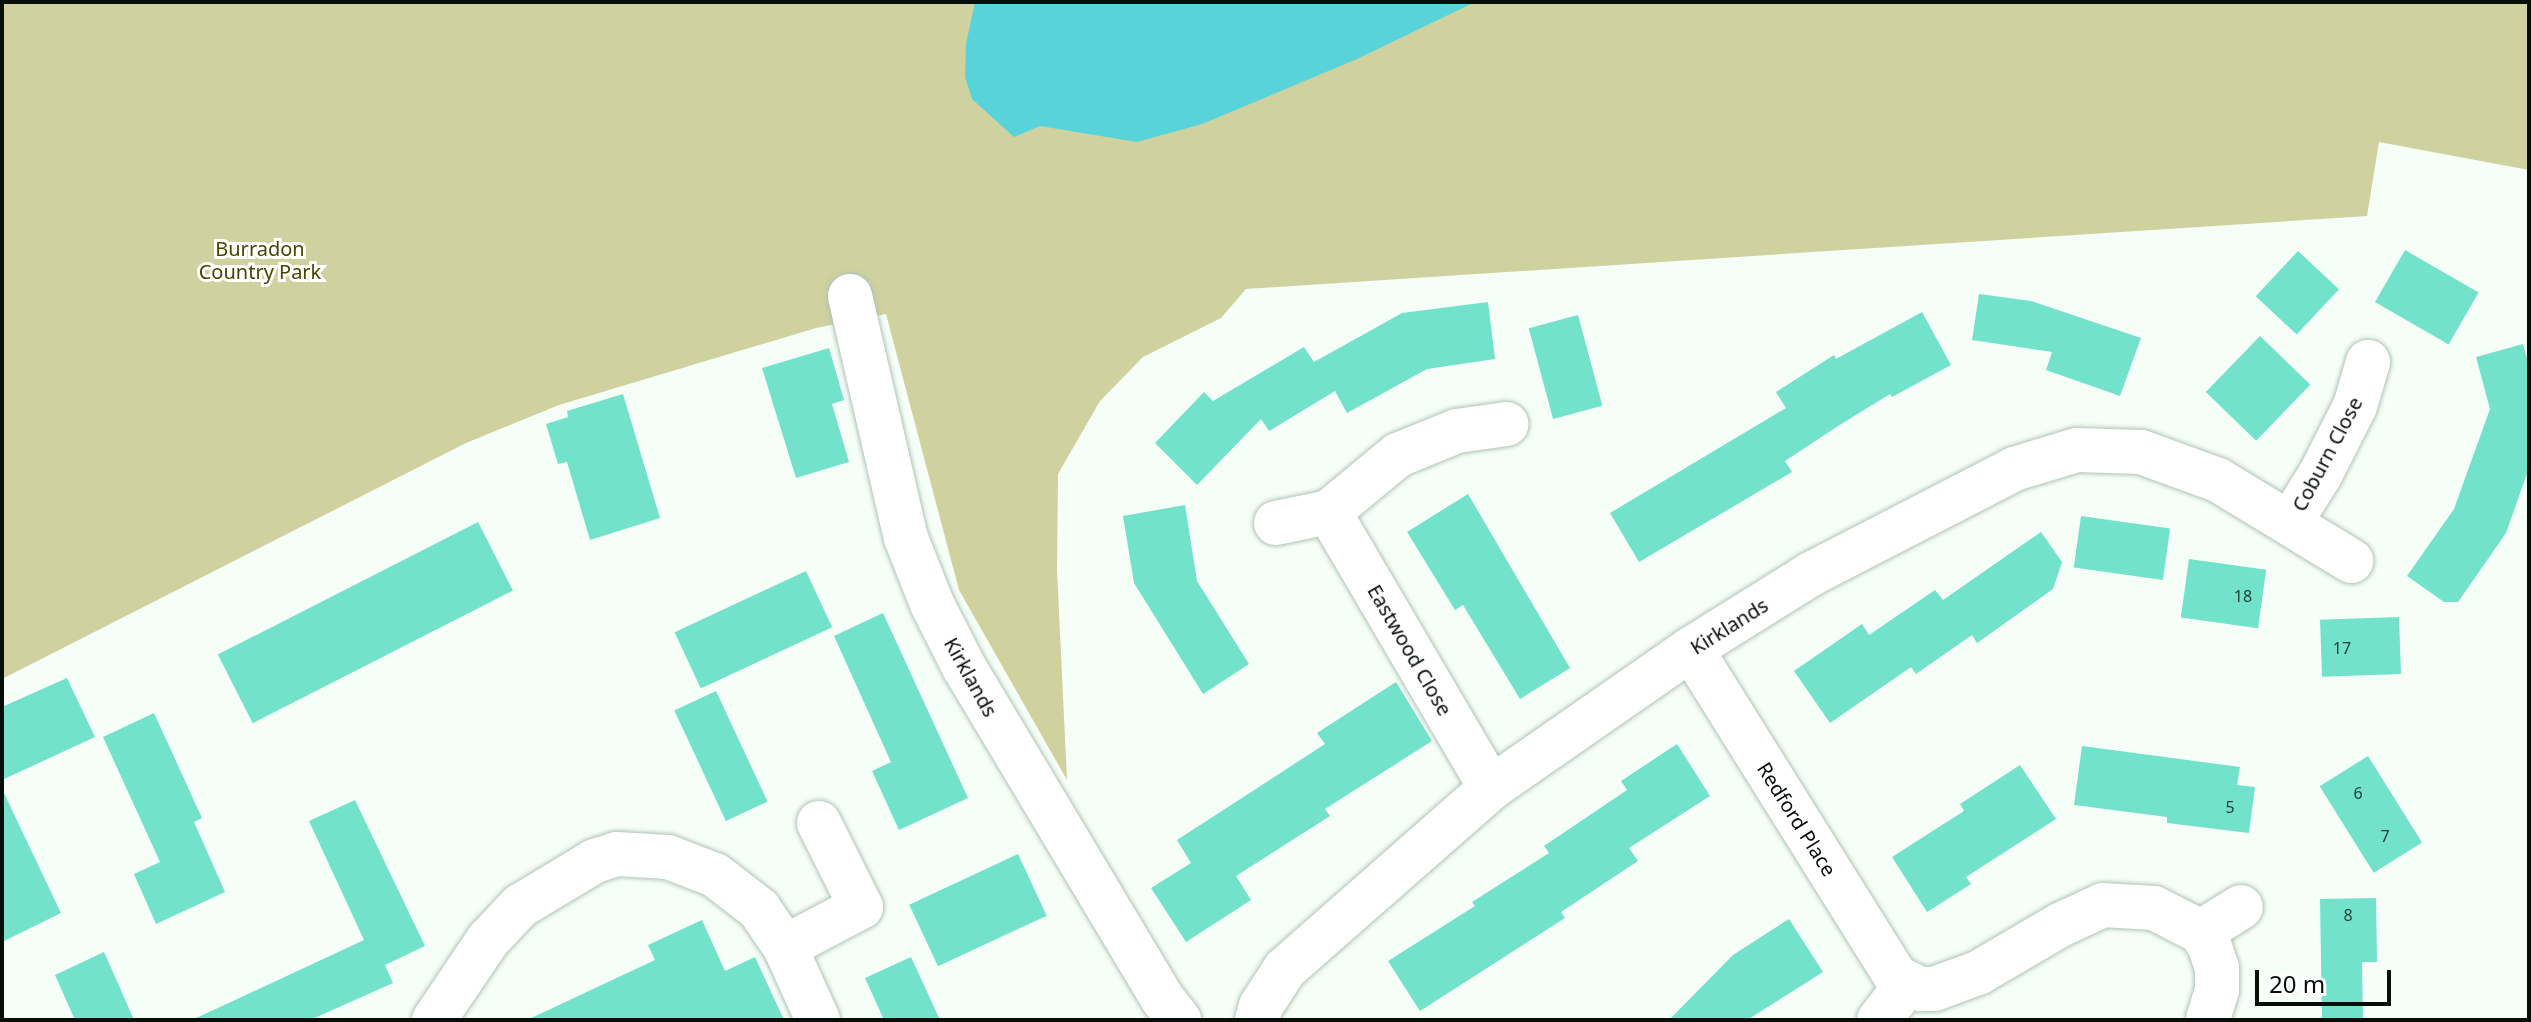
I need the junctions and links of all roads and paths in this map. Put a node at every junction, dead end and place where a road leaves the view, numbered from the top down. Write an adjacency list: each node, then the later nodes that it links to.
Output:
1 (850, 296): 17 (street, Kirklands)
2 (2368, 362): 5 (street, Coburn Close)
3 (1507, 424): 4 (street)
4 (1329, 512): 6 (street); 9 (street, Eastwood Close)
5 (2291, 521): 7 (street, Coburn Close); 8 (street, Kirklands)
6 (1276, 523)
7 (2351, 561)
8 (1691, 649): 9 (street, Kirklands); 14 (street, Redford Place)
9 (1491, 788): 18 (street, Kirklands)
10 (819, 823): 13 (street)
11 (2241, 907): 12 (street)
12 (2201, 932): 14 (street); 20 (street)
13 (785, 947): 15 (street); 16 (street)
14 (1907, 984): 19 (street)
15 (434, 1020)
16 (818, 1020)
17 (1179, 1020)
18 (1257, 1020)
19 (1879, 1020)
20 (2208, 1020)

